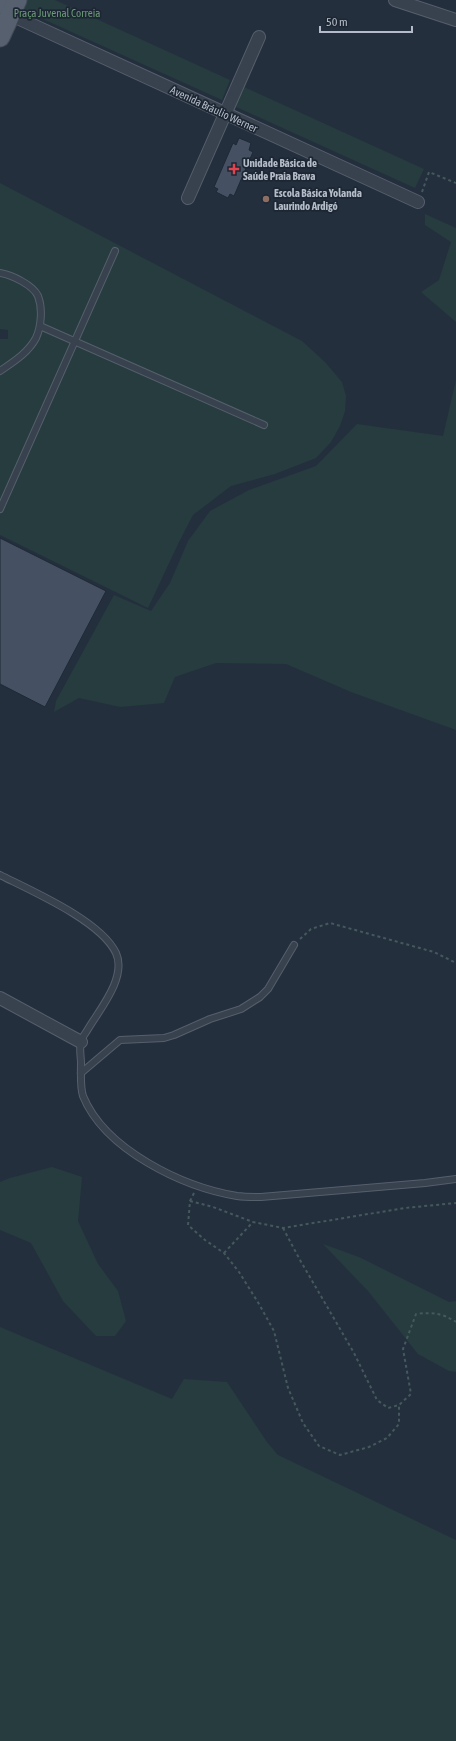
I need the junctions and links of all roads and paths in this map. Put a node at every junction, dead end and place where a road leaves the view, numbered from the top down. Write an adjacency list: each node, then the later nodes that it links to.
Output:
1 (395, 0): 3 (street)
2 (8, 5): 4 (main road); 6 (street, Avenida Bráulio Werner)
3 (456, 20)
4 (0, 37)
5 (258, 37): 6 (street)
6 (225, 113): 8 (street); 9 (street, Avenida Bráulio Werner)
7 (456, 183): 9 (path)
8 (188, 198)
9 (418, 202)
10 (115, 251): 13 (lane)
11 (0, 273): 12 (lane)
12 (40, 326): 13 (lane); 14 (lane)
13 (75, 341): 15 (lane); 16 (lane)
14 (0, 371)
15 (264, 425)
16 (0, 509)
17 (0, 875): 21 (lane)
18 (294, 945): 19 (path); 22 (lane)
19 (456, 963)
20 (0, 998): 21 (street)
21 (80, 1042): 22 (lane)
22 (81, 1073): 24 (lane)
23 (456, 1179): 24 (lane)
24 (198, 1185): 25 (path)
25 (190, 1201): 27 (path); 29 (path)
26 (456, 1203): 28 (path)
27 (253, 1222): 28 (path); 29 (path)
28 (283, 1228): 31 (path)
29 (224, 1253): 31 (path)
30 (456, 1322): 31 (path)
31 (399, 1405)

